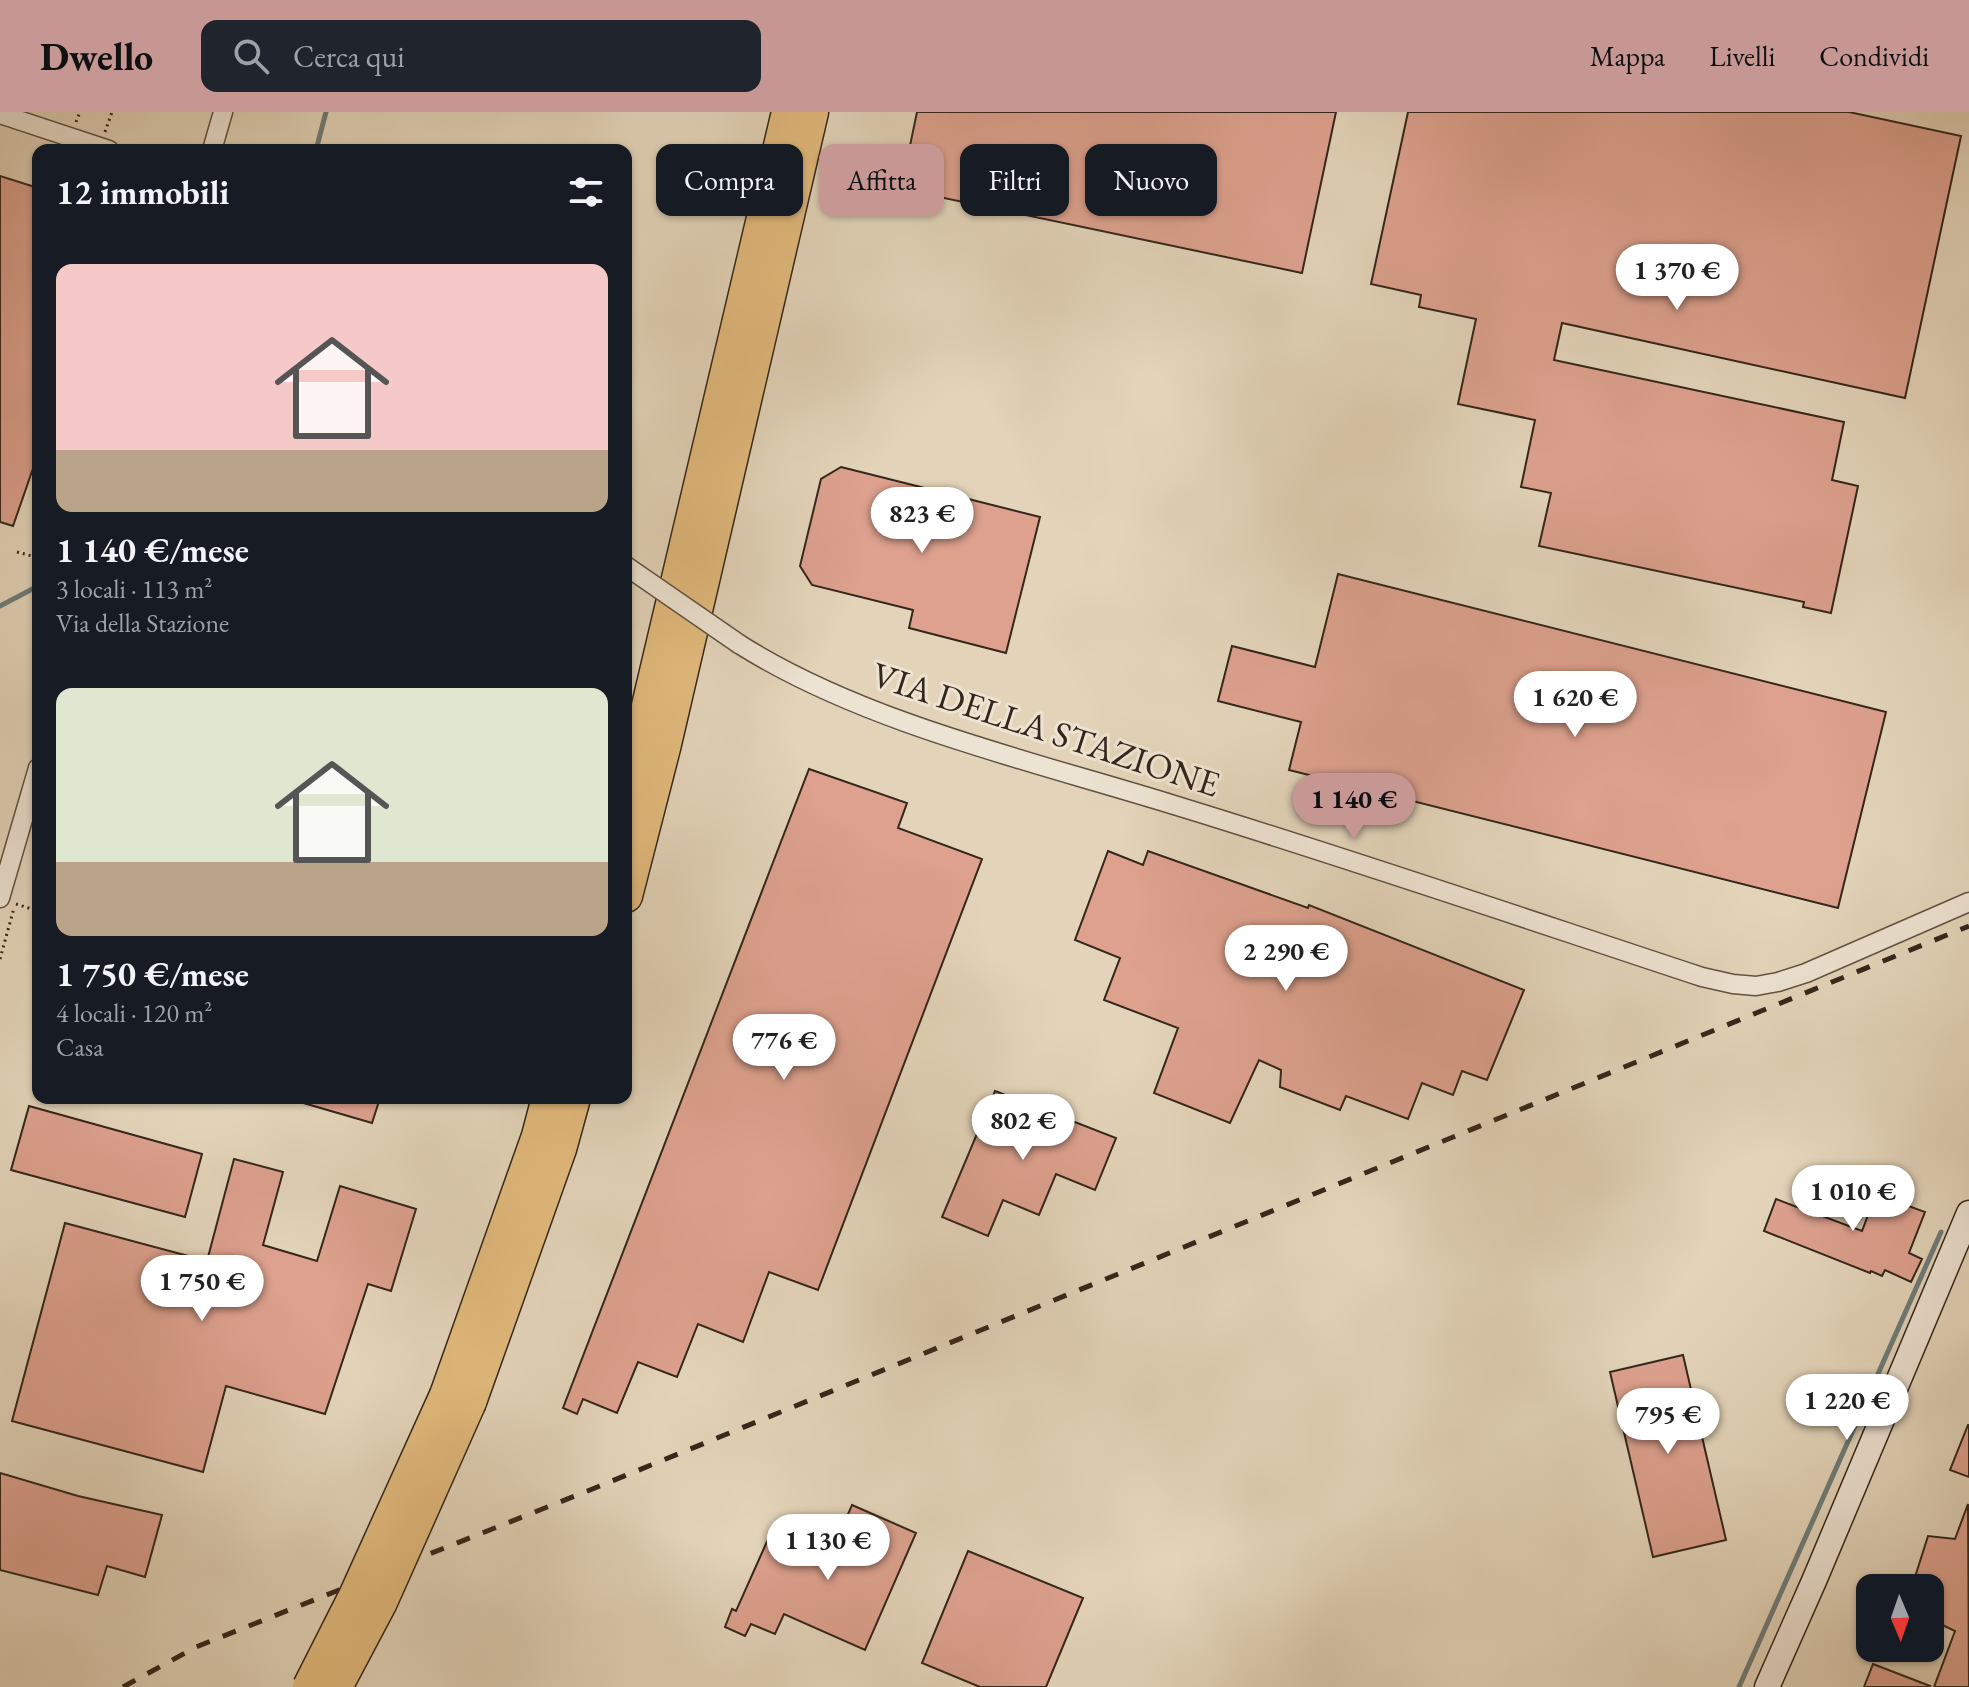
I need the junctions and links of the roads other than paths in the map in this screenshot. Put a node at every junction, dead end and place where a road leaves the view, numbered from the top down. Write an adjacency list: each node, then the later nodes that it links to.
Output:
1 (223, 112): 6 (street)
2 (788, 112): 8 (highway)
3 (812, 112): 10 (highway)
4 (0, 114): 5 (street)
5 (106, 143)
6 (214, 144)
7 (632, 570): 12 (street, VIA DELLA STAZIONE, bridge)
8 (632, 774)
9 (32, 795): 11 (street)
10 (632, 873)
11 (8, 901)
12 (1969, 902)
13 (546, 1104): 16 (highway)
14 (572, 1104): 16 (highway)
15 (1969, 1213): 19 (street)
16 (458, 1398): 17 (highway, bridge); 18 (highway, bridge)
17 (309, 1687)
18 (336, 1687)
19 (1767, 1687)

